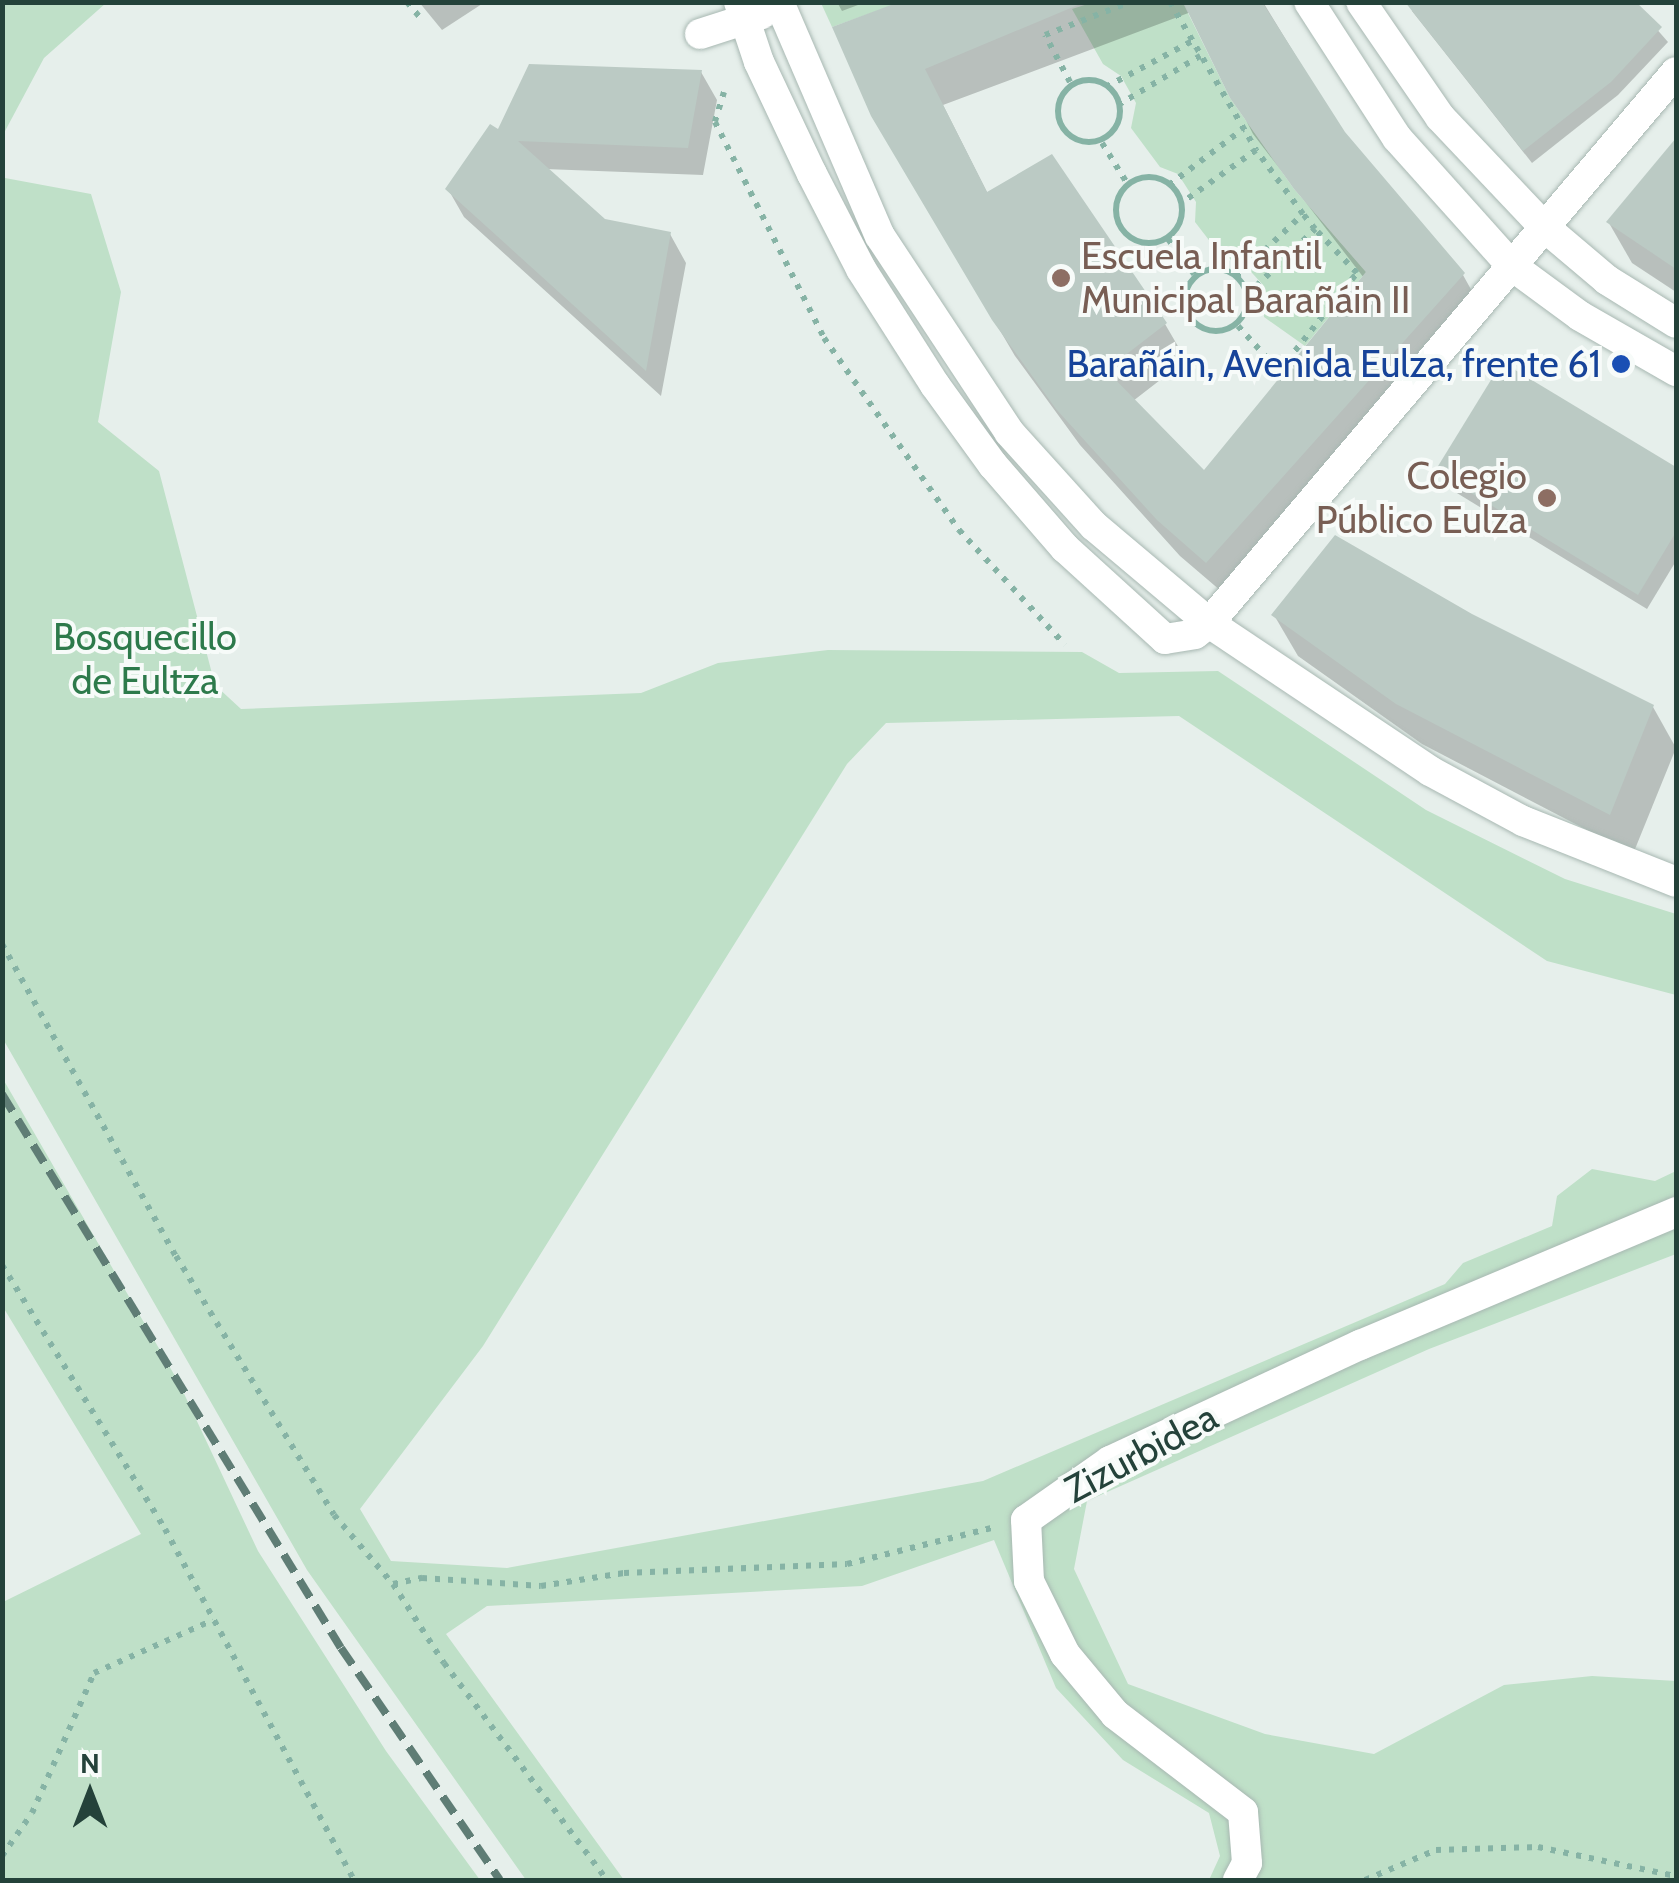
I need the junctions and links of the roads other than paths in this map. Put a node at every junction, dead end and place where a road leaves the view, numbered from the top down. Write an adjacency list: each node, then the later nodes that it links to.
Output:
1 (1309, 2): 8 (street)
2 (1361, 2): 7 (street)
3 (786, 4): 4 (street); 11 (street)
4 (742, 11): 5 (street); 11 (street)
5 (700, 34)
6 (1676, 72): 7 (street)
7 (1542, 225): 8 (street); 9 (street)
8 (1512, 266): 10 (street); 11 (street)
9 (1676, 324)
10 (1676, 370)
11 (1208, 623): 12 (street)
12 (1676, 882)
13 (1676, 1212): 14 (street, Zizurbidea)
14 (1238, 1880)

